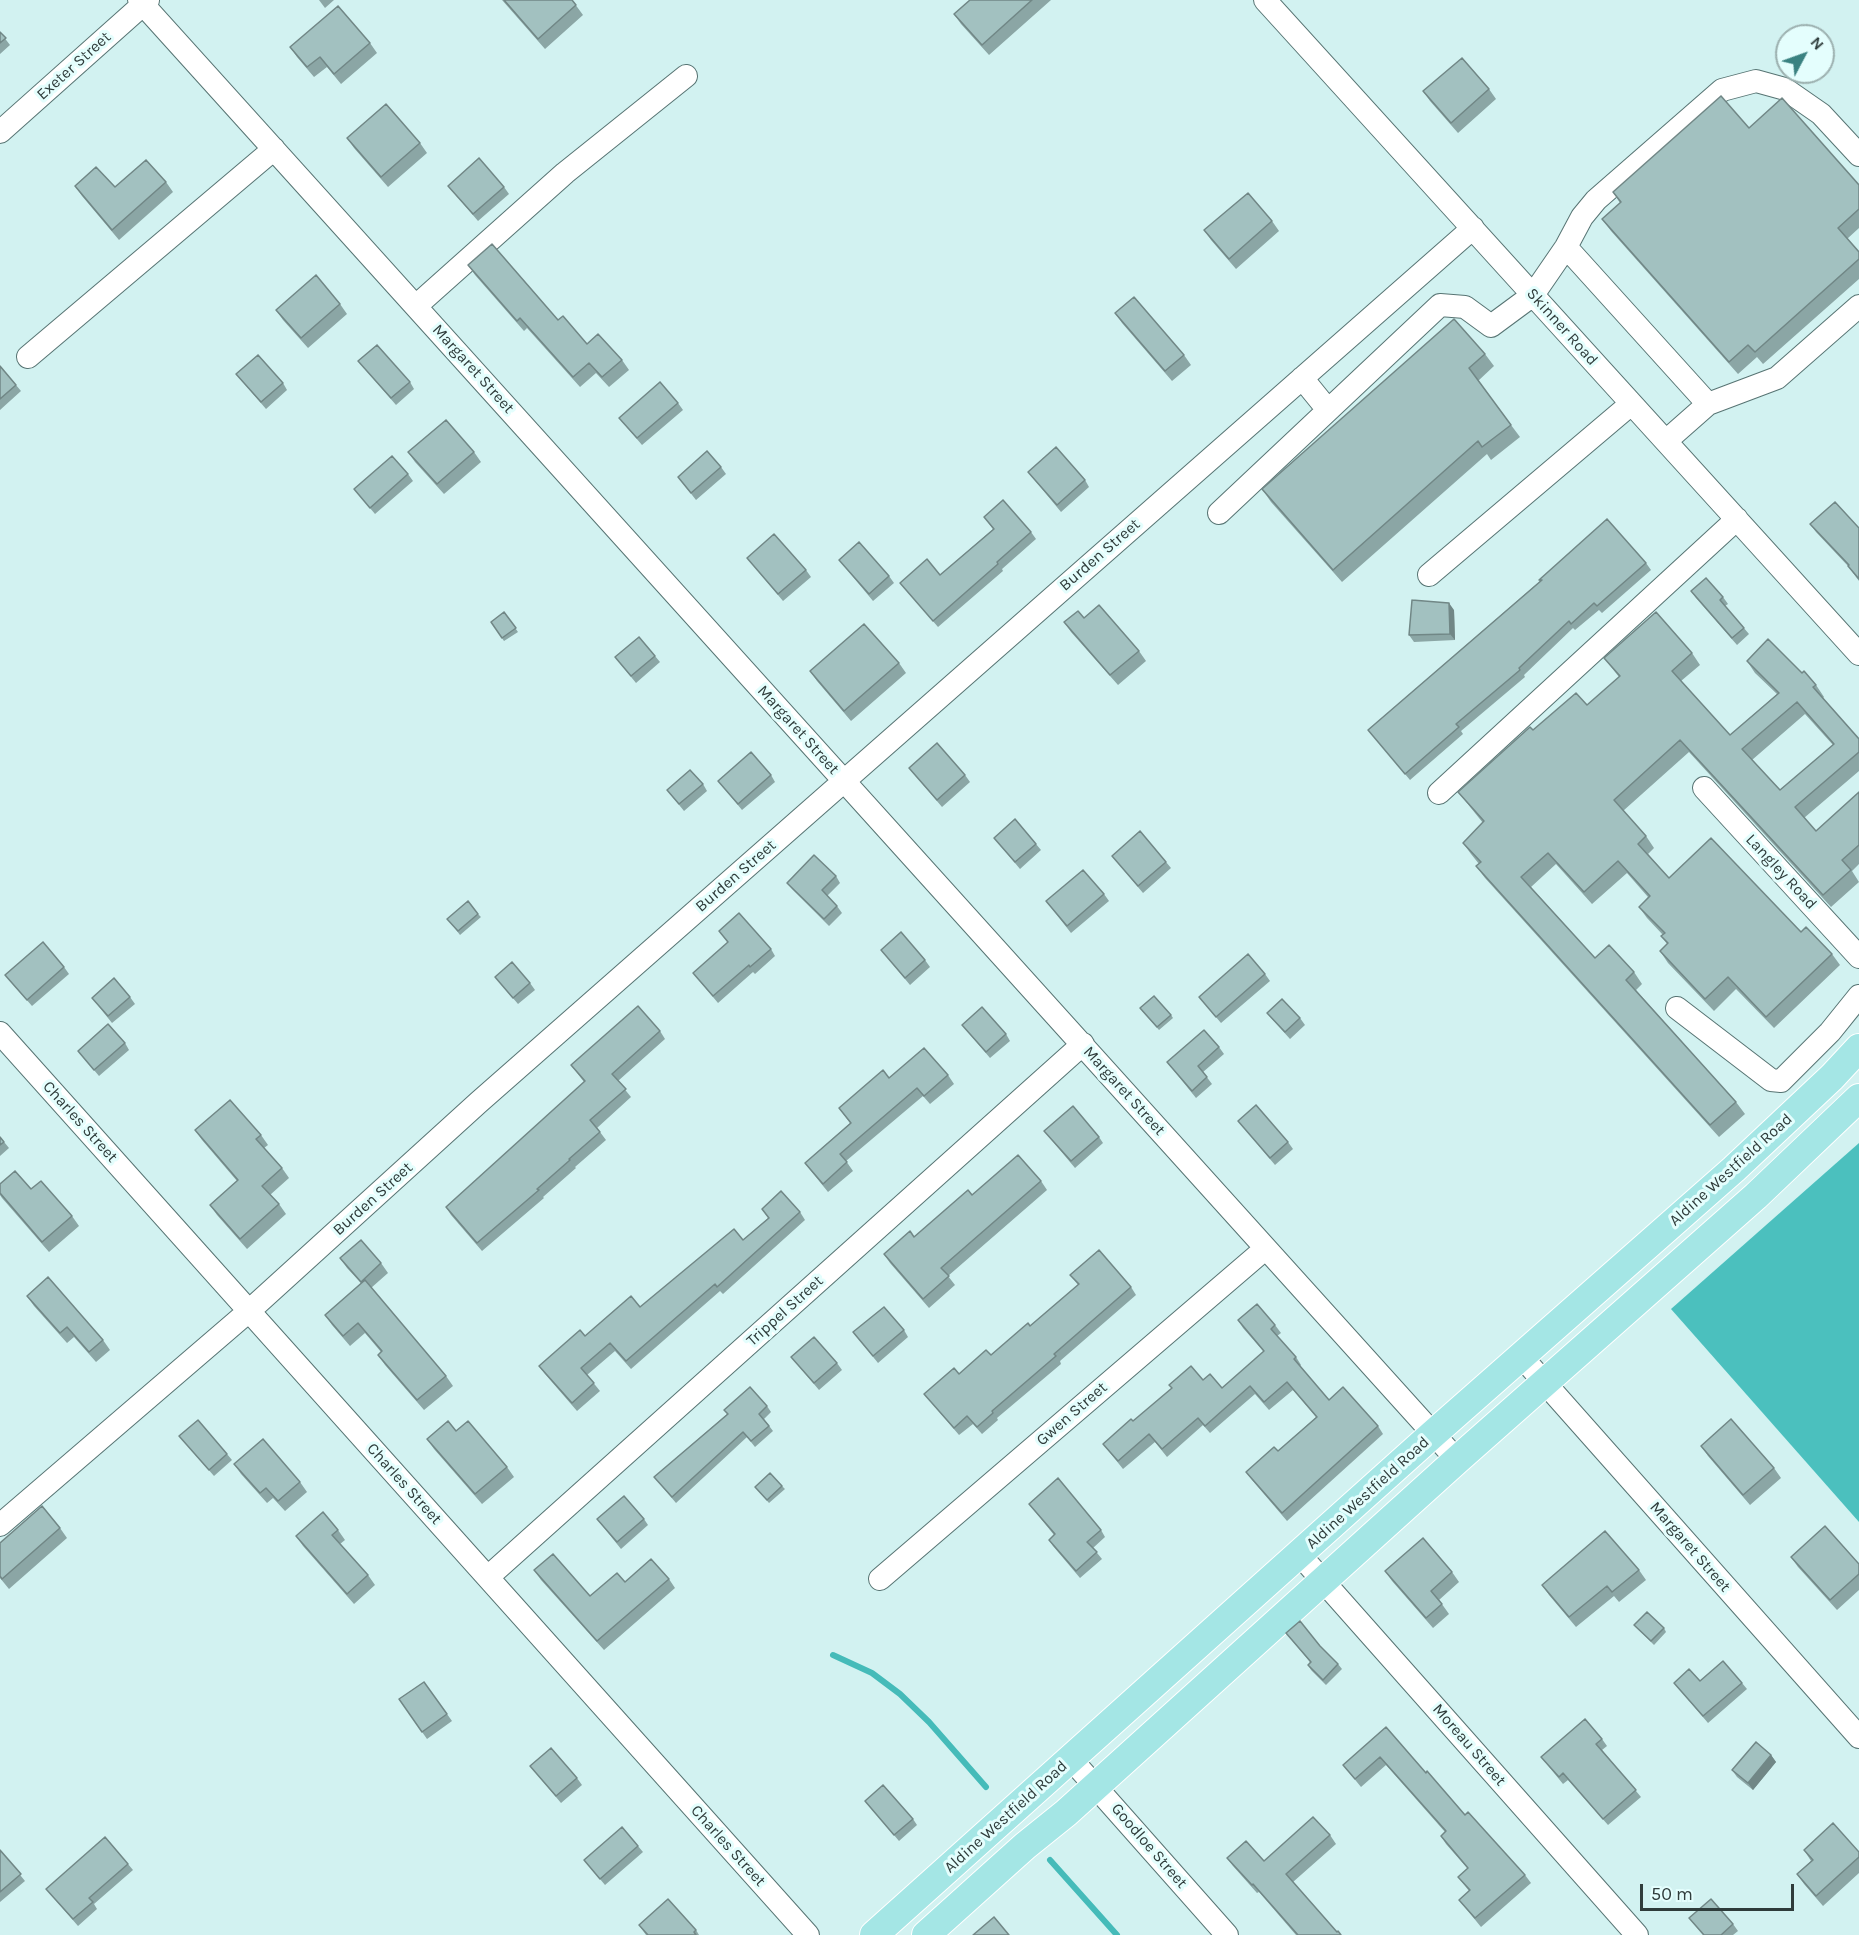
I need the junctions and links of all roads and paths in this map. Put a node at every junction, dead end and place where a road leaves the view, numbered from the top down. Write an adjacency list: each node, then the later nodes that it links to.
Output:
1 (1265, 0): 7 (street, Skinner Road)
2 (144, 2): 4 (street, Exeter Street); 5 (street, Margaret Street)
3 (686, 76): 10 (street)
4 (0, 132)
5 (274, 149): 10 (street, Margaret Street); 12 (street)
6 (1859, 155): 8 (street)
7 (1473, 228): 9 (street, Skinner Road); 13 (street, Burden Street)
8 (1566, 247): 9 (street); 15 (street)
9 (1533, 295): 14 (street, Skinner Road); 16 (street)
10 (416, 306): 22 (street, Margaret Street)
11 (1859, 306): 15 (street)
12 (28, 357)
13 (1302, 378): 16 (street); 22 (street, Burden Street)
14 (1631, 404): 17 (street, Skinner Road); 20 (street)
15 (1708, 404): 17 (street)
16 (1328, 410): 18 (street)
17 (1666, 441): 19 (street, Skinner Road)
18 (1219, 513)
19 (1737, 519): 21 (street, Skinner Road); 24 (street)
20 (1429, 575)
21 (1859, 654)
22 (844, 780): 29 (street, Margaret Street); 37 (street, Burden Street)
23 (1704, 788): 25 (street, Langley Road)
24 (1439, 794)
25 (1859, 957)
26 (1859, 996): 31 (street)
27 (1677, 1008): 31 (street)
28 (0, 1033): 37 (street, Charles Street)
29 (1083, 1044): 36 (street, Margaret Street); 44 (street, Trippel Street)
30 (1859, 1048): 32 (main road, Aldine Westfield Road)
31 (1790, 1072): 32 (street)
32 (1813, 1095): 34 (main road, Aldine Westfield Road)
33 (1859, 1098): 35 (main road, Aldine Westfield Road)
34 (1734, 1169): 35 (main road); 38 (main road, Aldine Westfield Road)
35 (1756, 1196): 39 (main road, Aldine Westfield Road)
36 (1264, 1249): 40 (street, Margaret Street); 45 (street, Gwen Street)
37 (249, 1311): 42 (street, Burden Street); 44 (street, Charles Street)
38 (1521, 1356): 39 (street, Margaret Street); 40 (main road, Aldine Westfield Road)
39 (1545, 1382): 41 (main road, Aldine Westfield Road); 47 (street, Margaret Street)
40 (1433, 1434): 41 (street, Margaret Street); 43 (main road, Aldine Westfield Road)
41 (1457, 1460): 46 (main road, Aldine Westfield Road)
42 (0, 1526)
43 (1300, 1555): 46 (street, Moreau Street); 48 (main road, Aldine Westfield Road)
44 (488, 1577): 50 (street, Charles Street)
45 (880, 1579)
46 (1323, 1581): 49 (main road, Aldine Westfield Road); 54 (street, Moreau Street)
47 (1859, 1737)
48 (1071, 1759): 49 (street, Goodloe Street); 51 (main road, Aldine Westfield Road)
49 (1096, 1785): 52 (main road, Aldine Westfield Road); 53 (street, Goodloe Street)
50 (808, 1935)
51 (874, 1935)
52 (926, 1935)
53 (1227, 1935)
54 (1637, 1935)

